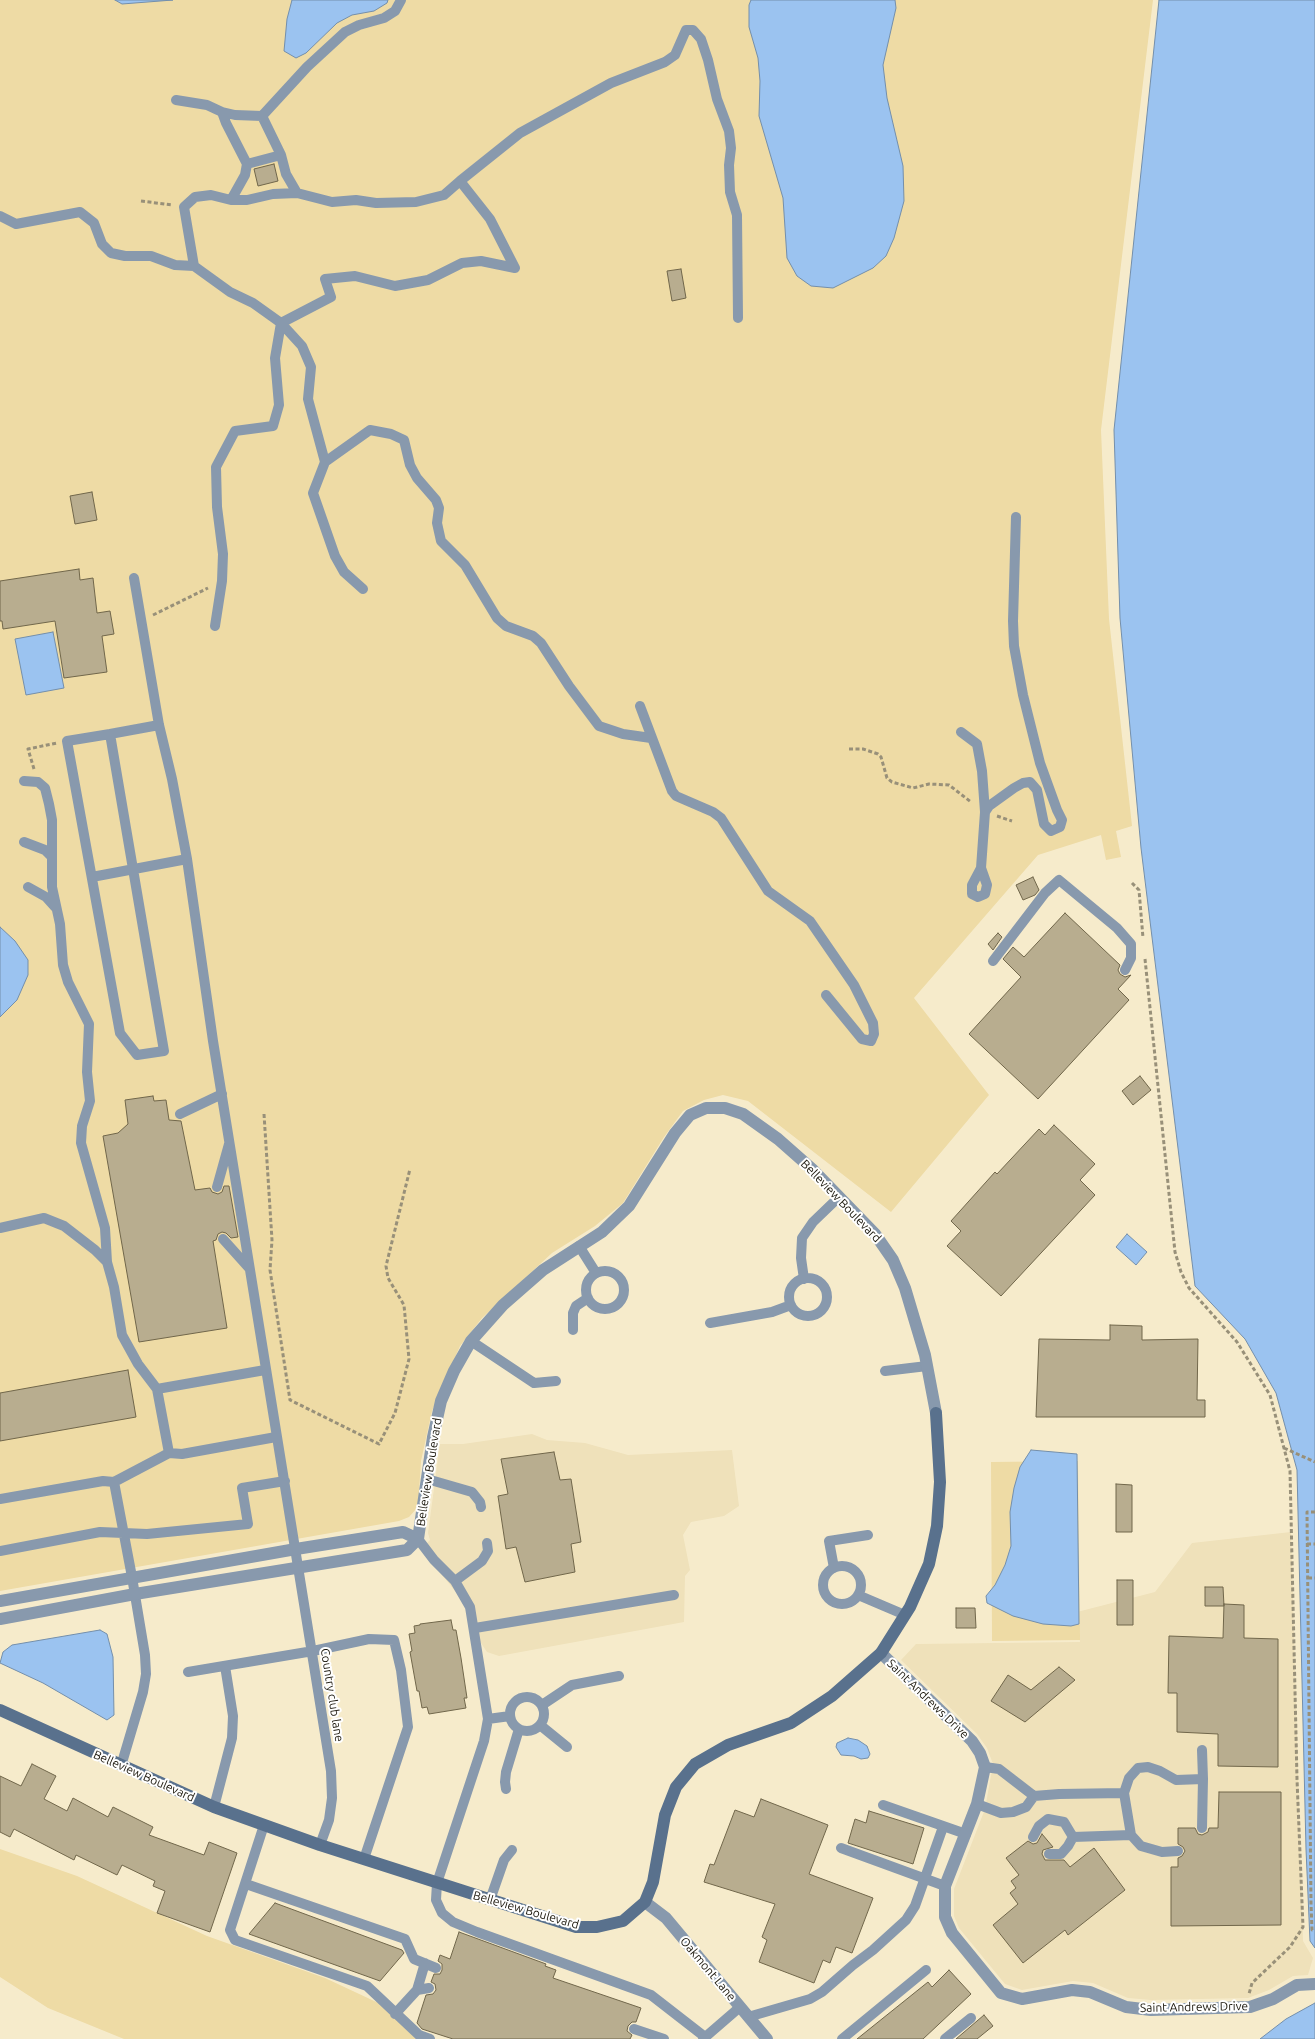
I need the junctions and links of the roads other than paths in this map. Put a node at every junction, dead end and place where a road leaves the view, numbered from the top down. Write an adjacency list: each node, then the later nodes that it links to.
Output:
1 (401, 0): 4 (lane)
2 (176, 100): 3 (lane)
3 (222, 112): 4 (lane); 6 (lane)
4 (262, 116): 5 (lane)
5 (280, 155): 6 (lane); 8 (lane)
6 (247, 164): 9 (lane)
7 (460, 181): 8 (lane); 12 (lane); 13 (lane)
8 (297, 193): 9 (lane)
9 (231, 200): 11 (lane)
10 (0, 216): 11 (lane)
11 (194, 266): 13 (lane)
12 (738, 318)
13 (281, 323): 14 (lane); 18 (lane)
14 (325, 462): 17 (lane); 23 (lane)
15 (1016, 518): 25 (lane)
16 (134, 578): 20 (lane, Country club lane)
17 (363, 589)
18 (215, 626)
19 (640, 706): 23 (lane)
20 (160, 725): 22 (lane); 28 (lane, Country club lane)
21 (961, 732): 25 (lane)
22 (110, 734): 30 (lane); 31 (lane)
23 (651, 738): 36 (lane)
24 (24, 782): 27 (lane)
25 (988, 814): 29 (lane)
26 (24, 842): 27 (lane)
27 (52, 857): 33 (lane)
28 (187, 859): 30 (lane); 37 (lane, Country club lane)
29 (981, 868)
30 (134, 870): 31 (lane); 31 (lane)
31 (92, 877)
32 (28, 887): 33 (lane)
33 (55, 908): 45 (lane)
34 (993, 962): 35 (lane)
35 (1126, 970)
36 (826, 995)
37 (222, 1094): 38 (lane); 39 (lane, Country club lane)
38 (180, 1114)
39 (230, 1141): 40 (lane); 46 (lane, Country club lane)
40 (217, 1187)
41 (839, 1197): 44 (street, Belleview Boulevard); 48 (lane); 54 (street, Belleview Boulevard)
42 (1, 1229): 45 (lane)
43 (223, 1239): 46 (lane)
44 (579, 1246): 47 (lane); 53 (street, Belleview Boulevard)
45 (108, 1262): 58 (lane)
46 (249, 1268): 55 (lane, Country club lane)
47 (596, 1273): 49 (lane); 49 (lane)
48 (804, 1279): 50 (lane); 50 (lane)
49 (588, 1298): 52 (lane)
50 (791, 1305): 51 (lane)
51 (710, 1323)
52 (574, 1330)
53 (472, 1341): 57 (lane); 61 (street, Belleview Boulevard)
54 (927, 1366): 56 (lane); 80 (street, Belleview Boulevard)
55 (265, 1370): 58 (lane); 59 (lane, Country club lane)
56 (885, 1371)
57 (556, 1381)
58 (157, 1388): 60 (lane)
59 (276, 1437): 60 (lane); 62 (lane, Country club lane)
60 (169, 1453): 63 (lane)
61 (427, 1479): 65 (lane); 68 (street, Belleview Boulevard)
62 (285, 1481): 66 (lane); 70 (lane, Country club lane)
63 (114, 1482): 64 (lane); 66 (lane)
64 (0, 1499)
65 (481, 1507)
66 (124, 1533): 71 (lane); 74 (lane)
67 (868, 1535): 73 (lane)
68 (418, 1539): 70 (street, Belleview Boulevard); 72 (street, Belleview Boulevard); 75 (lane)
69 (487, 1543): 75 (lane)
70 (296, 1549): 72 (lane, Country club lane); 74 (street, Belleview Boulevard)
71 (0, 1551)
72 (299, 1567): 76 (street, Belleview Boulevard); 83 (lane, Country club lane)
73 (834, 1568): 78 (lane); 78 (lane)
74 (132, 1577): 76 (lane); 79 (street, Belleview Boulevard)
75 (455, 1582): 82 (lane)
76 (135, 1594): 81 (street, Belleview Boulevard); 96 (lane)
77 (674, 1595): 82 (lane)
78 (858, 1595): 80 (lane)
79 (0, 1601)
80 (905, 1615): 84 (street, Belleview Boulevard)
81 (0, 1619)
82 (474, 1628): 91 (lane)
83 (313, 1651): 85 (lane); 112 (lane, Country club lane); 117 (lane)
84 (881, 1653): 97 (street, Saint Andrews Drive); 123 (street, Belleview Boulevard)
85 (225, 1666): 86 (lane); 104 (lane)
86 (188, 1672)
87 (619, 1676): 88 (lane)
88 (542, 1705): 90 (lane); 92 (lane)
89 (0, 1710): 96 (street, Belleview Boulevard)
90 (510, 1716): 91 (lane); 93 (lane)
91 (488, 1719): 119 (lane)
92 (540, 1725): 93 (lane); 94 (lane)
93 (519, 1729): 99 (lane)
94 (567, 1747)
95 (1202, 1750): 98 (lane)
96 (121, 1766): 104 (street, Belleview Boulevard)
97 (985, 1767): 101 (lane); 102 (street, Saint Andrews Drive)
98 (1203, 1779): 100 (lane); 107 (lane)
99 (506, 1790)
100 (1124, 1793): 101 (lane); 109 (lane)
101 (1034, 1796): 102 (lane)
102 (978, 1804): 108 (street, Saint Andrews Drive)
103 (883, 1805): 106 (lane)
104 (214, 1807): 105 (street, Belleview Boulevard)
105 (264, 1825): 112 (street, Belleview Boulevard); 120 (lane)
106 (943, 1827): 108 (lane); 118 (lane)
107 (1202, 1828)
108 (966, 1834): 121 (street, Saint Andrews Drive)
109 (1131, 1835): 111 (lane); 115 (lane)
110 (1034, 1837): 111 (lane)
111 (1073, 1837): 116 (lane)
112 (320, 1845): 117 (street, Belleview Boulevard)
113 (841, 1848): 118 (lane)
114 (512, 1850): 122 (lane)
115 (1178, 1851)
116 (1049, 1854)
117 (364, 1859): 119 (street, Belleview Boulevard)
118 (926, 1879): 121 (lane); 130 (lane)
119 (437, 1883): 122 (street, Belleview Boulevard); 134 (lane)
120 (246, 1884): 124 (lane); 131 (lane)
121 (945, 1886): 127 (street, Saint Andrews Drive)
122 (490, 1900): 123 (street, Belleview Boulevard)
123 (645, 1902): 130 (street, Oakmont Lane)
124 (425, 1963): 125 (lane); 129 (lane)
125 (436, 1968)
126 (926, 1970): 138 (lane)
127 (1315, 1984)
128 (429, 1988): 129 (lane)
129 (417, 1990): 131 (lane)
130 (744, 2012): 134 (lane); 137 (street, Oakmont Lane)
131 (395, 2014): 135 (lane)
132 (971, 2018): 139 (lane)
133 (634, 2029): 136 (lane)
134 (704, 2038)
135 (430, 2039)
136 (664, 2039)
137 (767, 2039)
138 (842, 2039)
139 (946, 2039)

